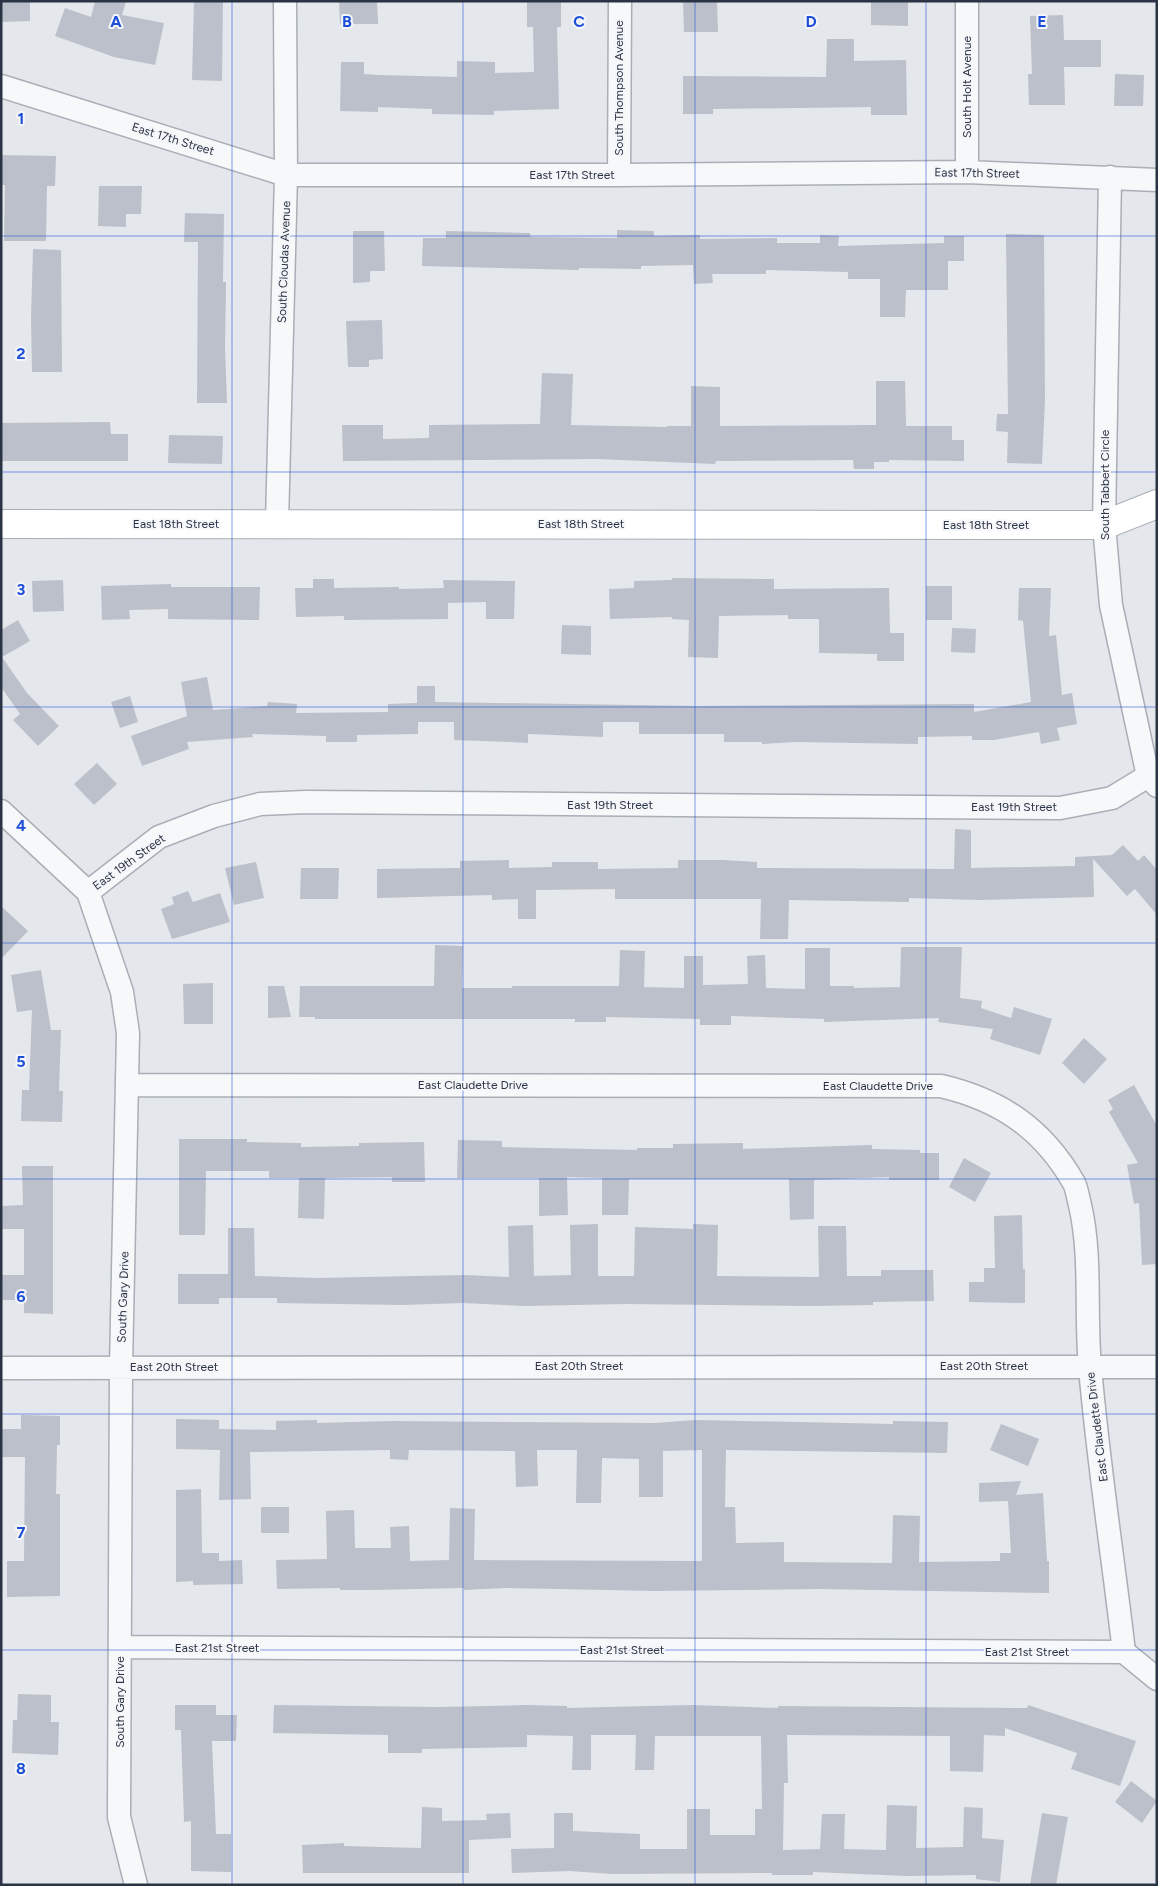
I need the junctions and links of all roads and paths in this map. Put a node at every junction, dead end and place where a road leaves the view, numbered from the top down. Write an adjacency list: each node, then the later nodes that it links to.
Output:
1 (284, 1): 6 (street, South Cloudas Avenue)
2 (620, 1): 7 (street, South Thompson Avenue)
3 (967, 1): 5 (street, South Holt Avenue)
4 (1, 86): 6 (street, East 17th Street)
5 (967, 172): 7 (street, East 17th Street); 8 (street, East 17th Street)
6 (286, 175): 7 (street, East 17th Street); 11 (street, South Cloudas Avenue)
7 (619, 175)
8 (1110, 177): 9 (street, East 17th Street); 13 (street, South Tabbert Circle)
9 (1157, 180)
10 (1157, 504): 13 (street, East 18th Street)
11 (277, 523): 12 (street, East 18th Street); 13 (street, East 18th Street)
12 (1, 524)
13 (1104, 525): 14 (street, South Tabbert Circle)
14 (1152, 781): 16 (street, East 19th Street)
15 (4, 819): 16 (street, South Gary Drive)
16 (88, 892): 17 (street, South Gary Drive)
17 (128, 1085): 18 (street, South Gary Drive); 19 (street, East Claudette Drive)
18 (121, 1366): 19 (street, East 20th Street); 21 (street, East 20th Street); 22 (street, South Gary Drive)
19 (1090, 1366): 20 (street, East 20th Street); 23 (street, East Claudette Drive)
20 (1157, 1367)
21 (1, 1368)
22 (120, 1647): 23 (street, East 21st Street); 25 (street, South Gary Drive)
23 (1124, 1652): 24 (street)
24 (1157, 1679)
25 (136, 1885)

